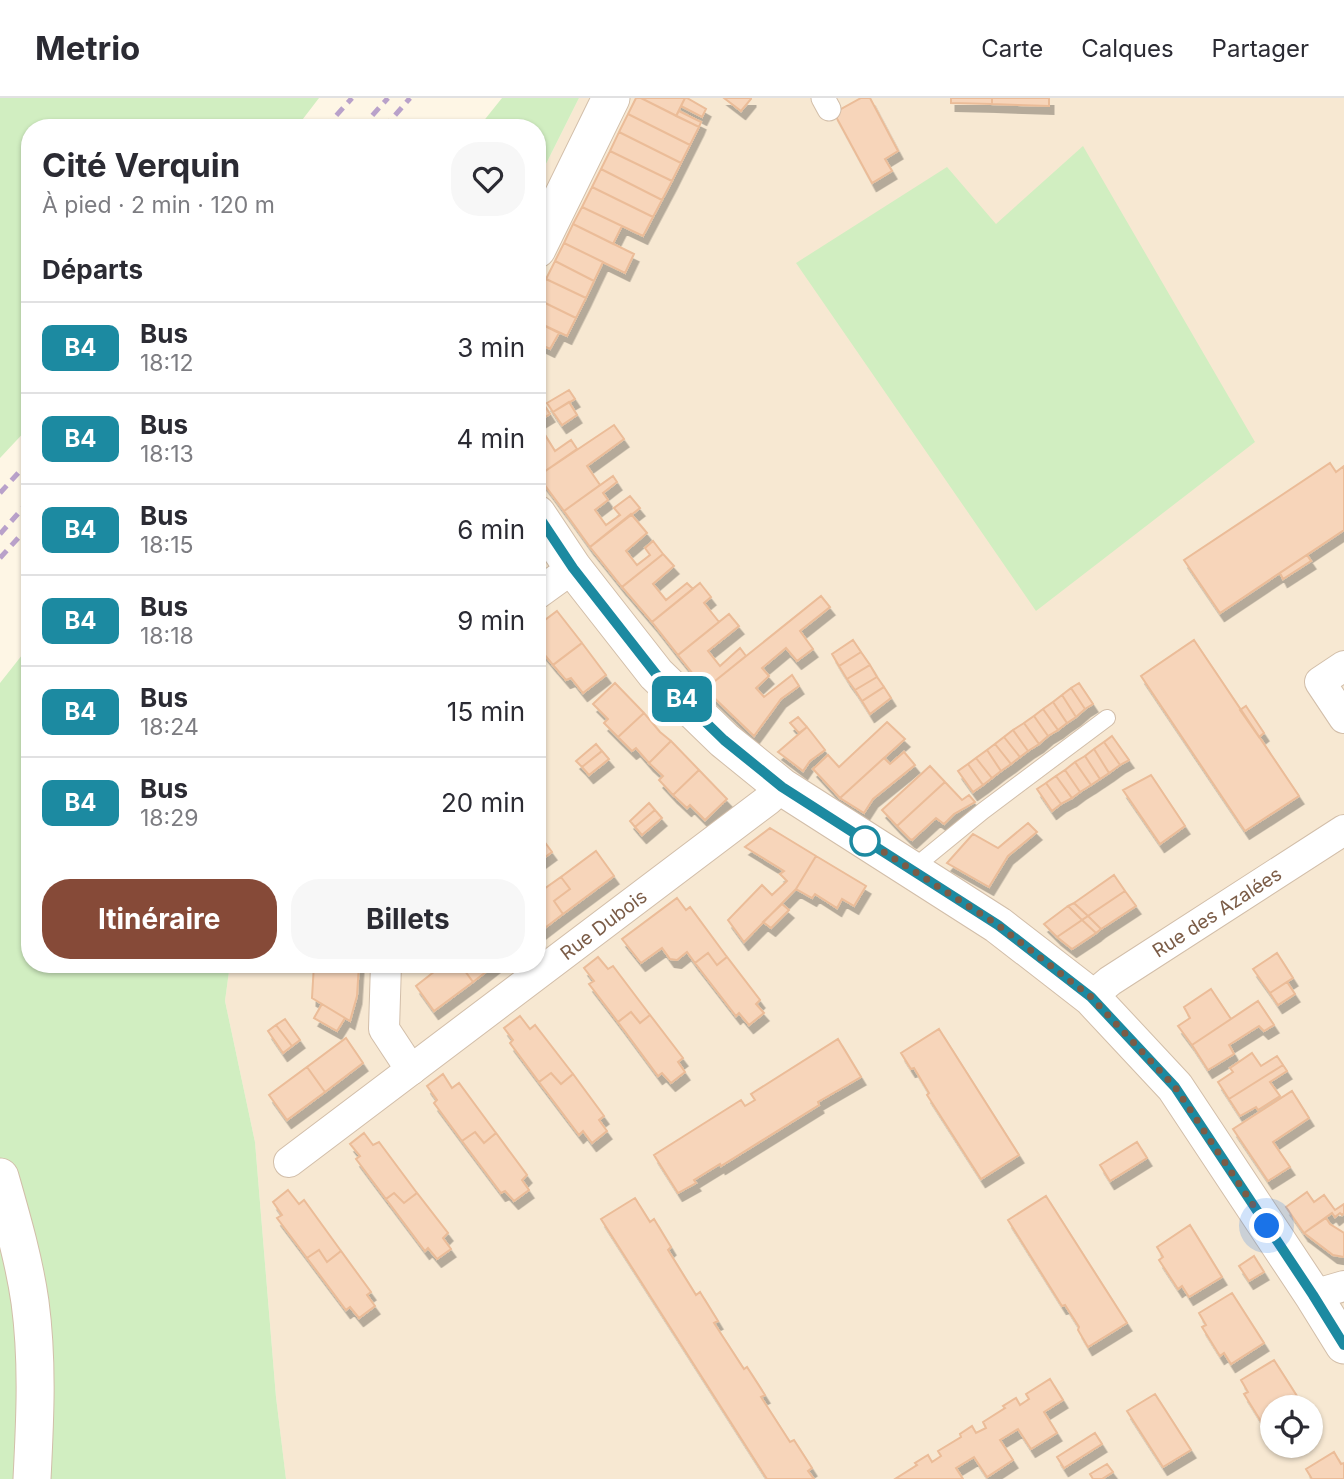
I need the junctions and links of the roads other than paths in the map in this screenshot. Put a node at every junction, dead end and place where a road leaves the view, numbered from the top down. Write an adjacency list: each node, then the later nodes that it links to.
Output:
1 (611, 98): 2 (street)
2 (546, 231)
3 (546, 528): 4 (street)
4 (573, 568): 5 (street); 9 (street)
5 (546, 588)
6 (1344, 666): 8 (street)
7 (1107, 718): 11 (lane)
8 (1344, 718)
9 (782, 787): 11 (street); 12 (street, Rue Dubois)
10 (1344, 830): 15 (street, Rue des Azalées)
11 (912, 869): 15 (street)
12 (546, 968)
13 (386, 973): 16 (street)
14 (539, 973): 16 (street, Rue Dubois)
15 (1091, 997): 19 (street)
16 (411, 1070): 17 (street, Rue Dubois)
17 (289, 1162)
18 (0, 1178): 21 (street)
19 (1329, 1290): 20 (street)
20 (1344, 1345)
21 (32, 1479)

